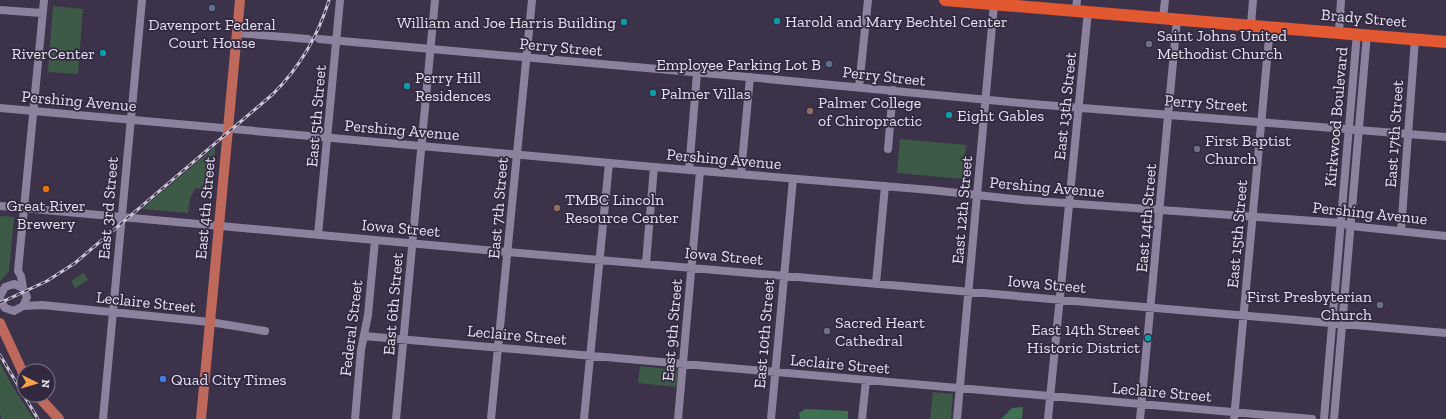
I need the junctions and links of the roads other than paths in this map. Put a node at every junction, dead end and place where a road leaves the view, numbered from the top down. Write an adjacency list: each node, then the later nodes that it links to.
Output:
1 (44, 0): 16 (street)
2 (142, 0): 40 (street, East 3rd Street)
3 (240, 0): 22 (main road, East 4th Street)
4 (340, 0): 27 (street, East 5th Street)
5 (435, 0): 29 (street, East 6th Street)
6 (532, 0): 30 (street, East 7th Street)
7 (868, 0): 33 (street)
8 (945, 0): 12 (highway, Brady Street)
9 (1165, 0): 17 (street)
10 (1253, 0): 19 (street)
11 (1341, 0): 21 (street)
12 (990, 3): 13 (highway, Brady Street); 35 (street, East 12th Street)
13 (1076, 5): 15 (highway, Brady Street)
14 (0, 10): 16 (street)
15 (1088, 11): 17 (highway, Brady Street); 36 (street, East 13th Street)
16 (42, 13): 38 (street)
17 (1163, 18): 18 (highway, Brady Street)
18 (1177, 19): 19 (highway, Brady Street); 39 (street, East 14th Street)
19 (1251, 25): 20 (highway, Brady Street)
20 (1270, 27): 21 (highway, Brady Street); 41 (street, East 15th Street)
21 (1339, 32): 23 (highway, Brady Street)
22 (237, 33): 24 (street); 42 (main road, East 4th Street)
23 (1362, 34): 26 (highway, Brady Street); 43 (street, Kirkwood Boulevard); 44 (street, Kirkwood Boulevard)
24 (308, 39)
25 (319, 39): 27 (street, Perry Street)
26 (1415, 39): 28 (highway, Brady Street); 45 (street, East 17th Street)
27 (337, 41): 29 (street, Perry Street); 46 (street, East 5th Street)
28 (1446, 42)
29 (430, 48): 30 (street, Perry Street); 48 (street, East 6th Street)
30 (526, 57): 31 (street, Perry Street); 50 (street, East 7th Street)
31 (697, 73): 32 (street, Perry Street); 53 (street)
32 (750, 77): 33 (street, Perry Street); 55 (street)
33 (859, 87): 34 (street, Perry Street)
34 (893, 90): 35 (street, Perry Street); 49 (street)
35 (986, 100): 36 (street, Perry Street); 58 (street, East 12th Street)
36 (1078, 107): 39 (street, Perry Street); 59 (street, East 13th Street)
37 (0, 108): 38 (street, Pershing Avenue)
38 (33, 111): 40 (street, Pershing Avenue); 61 (street)
39 (1169, 115): 41 (street, Perry Street); 62 (street, East 14th Street)
40 (131, 120): 42 (street, Pershing Avenue); 64 (street, East 3rd Street)
41 (1261, 121): 43 (street, Perry Street); 63 (street, East 15th Street)
42 (227, 128): 46 (street, Pershing Avenue); 66 (main road, East 4th Street)
43 (1349, 128): 44 (street, Perry Street); 65 (street, Kirkwood Boulevard)
44 (1359, 129): 45 (street, Perry Street); 67 (street, Kirkwood Boulevard)
45 (1408, 133): 47 (street, Perry Street); 68 (street, East 17th Street)
46 (328, 137): 48 (street, Pershing Avenue); 69 (street, East 5th Street)
47 (1446, 137)
48 (421, 145): 50 (street, Pershing Avenue); 72 (street, East 6th Street)
49 (888, 149)
50 (517, 154): 51 (street, Pershing Avenue); 73 (street, East 7th Street)
51 (609, 163): 52 (street, Pershing Avenue); 74 (street)
52 (654, 167): 53 (street, Pershing Avenue); 75 (street)
53 (689, 170): 54 (street, Pershing Avenue)
54 (700, 171): 55 (street, Pershing Avenue); 76 (street, East 9th Street)
55 (741, 174): 56 (street, Pershing Avenue)
56 (793, 179): 57 (street, Pershing Avenue); 78 (street, East 10th Street)
57 (885, 186): 58 (street, Pershing Avenue); 80 (street)
58 (978, 194): 59 (street, Pershing Avenue); 82 (street, East 12th Street)
59 (1069, 203): 62 (street, Pershing Avenue); 84 (street, East 13th Street)
60 (0, 206): 61 (street, Iowa Street)
61 (24, 208): 64 (street, Iowa Street); 77 (street)
62 (1160, 210): 63 (street, Pershing Avenue); 87 (street, East 14th Street)
63 (1252, 215): 65 (street, Pershing Avenue); 89 (street, East 15th Street)
64 (121, 217): 66 (street, Iowa Street); 88 (street, East 3rd Street)
65 (1341, 223): 67 (street, Pershing Avenue); 92 (street, Kirkwood Boulevard)
66 (218, 225): 69 (street, Iowa Street); 90 (main road, East 4th Street)
67 (1351, 226): 68 (street, Pershing Avenue); 93 (street, Kirkwood Boulevard)
68 (1401, 231): 70 (street, Pershing Avenue)
69 (318, 234): 71 (street, Iowa Street)
70 (1446, 236)
71 (375, 240): 72 (street, Iowa Street); 96 (street, Federal Street)
72 (412, 243): 73 (street, Iowa Street); 97 (street, East 6th Street)
73 (507, 252): 74 (street, Iowa Street); 98 (street, East 7th Street)
74 (600, 259): 75 (street, Iowa Street); 99 (street)
75 (646, 263): 76 (street, Iowa Street)
76 (692, 267): 78 (street, Iowa Street); 101 (street, East 9th Street)
77 (18, 271): 79 (street); 81 (street)
78 (784, 275): 80 (street, Iowa Street); 102 (street, East 10th Street)
79 (11, 284): 81 (street); 83 (street)
80 (876, 284): 82 (street, Iowa Street)
81 (24, 291): 85 (street); 86 (street)
82 (969, 292): 84 (street, Iowa Street); 104 (street, East 12th Street)
83 (0, 299): 86 (street)
84 (1060, 300): 87 (street, Iowa Street); 105 (street, East 13th Street)
85 (42, 305): 86 (street, Leclaire Street); 88 (street, Leclaire Street)
86 (23, 306)
87 (1151, 307): 89 (street, Iowa Street); 107 (street, East 14th Street)
88 (112, 313): 90 (street, Leclaire Street); 110 (street, East 3rd Street)
89 (1243, 315): 92 (street, Iowa Street); 108 (street, East 15th Street)
90 (210, 322): 94 (street, Leclaire Street); 111 (main road, East 4th Street)
91 (0, 323): 100 (main road)
92 (1333, 323): 93 (street, Iowa Street); 123 (street, Kirkwood Boulevard)
93 (1342, 324): 95 (street, Iowa Street); 124 (street, Kirkwood Boulevard)
94 (266, 331)
95 (1446, 333)
96 (364, 336): 97 (street, Leclaire Street); 112 (street, Federal Street)
97 (404, 340): 98 (street, Leclaire Street); 113 (street, East 6th Street)
98 (498, 348): 99 (street, Leclaire Street); 114 (street, East 7th Street)
99 (591, 356): 101 (street, Leclaire Street); 115 (street)
100 (18, 363)
101 (683, 364): 102 (street, Leclaire Street); 116 (street, East 9th Street)
102 (775, 372): 103 (street, Leclaire Street); 117 (street, East 10th Street)
103 (866, 380): 104 (street, Leclaire Street); 118 (street)
104 (959, 389): 105 (street, Leclaire Street); 119 (street, East 12th Street)
105 (1050, 397): 107 (street, Leclaire Street); 120 (street, East 13th Street)
106 (44, 403): 109 (main road)
107 (1142, 405): 108 (street, Leclaire Street); 121 (street, East 14th Street)
108 (1234, 416): 122 (street, Leclaire Street)
109 (59, 419)
110 (102, 419)
111 (201, 419)
112 (355, 419)
113 (396, 419)
114 (491, 419)
115 (584, 419)
116 (678, 419)
117 (771, 419)
118 (862, 419)
119 (957, 419)
120 (1048, 419)
121 (1140, 419)
122 (1312, 419)
123 (1324, 419)
124 (1334, 419)

